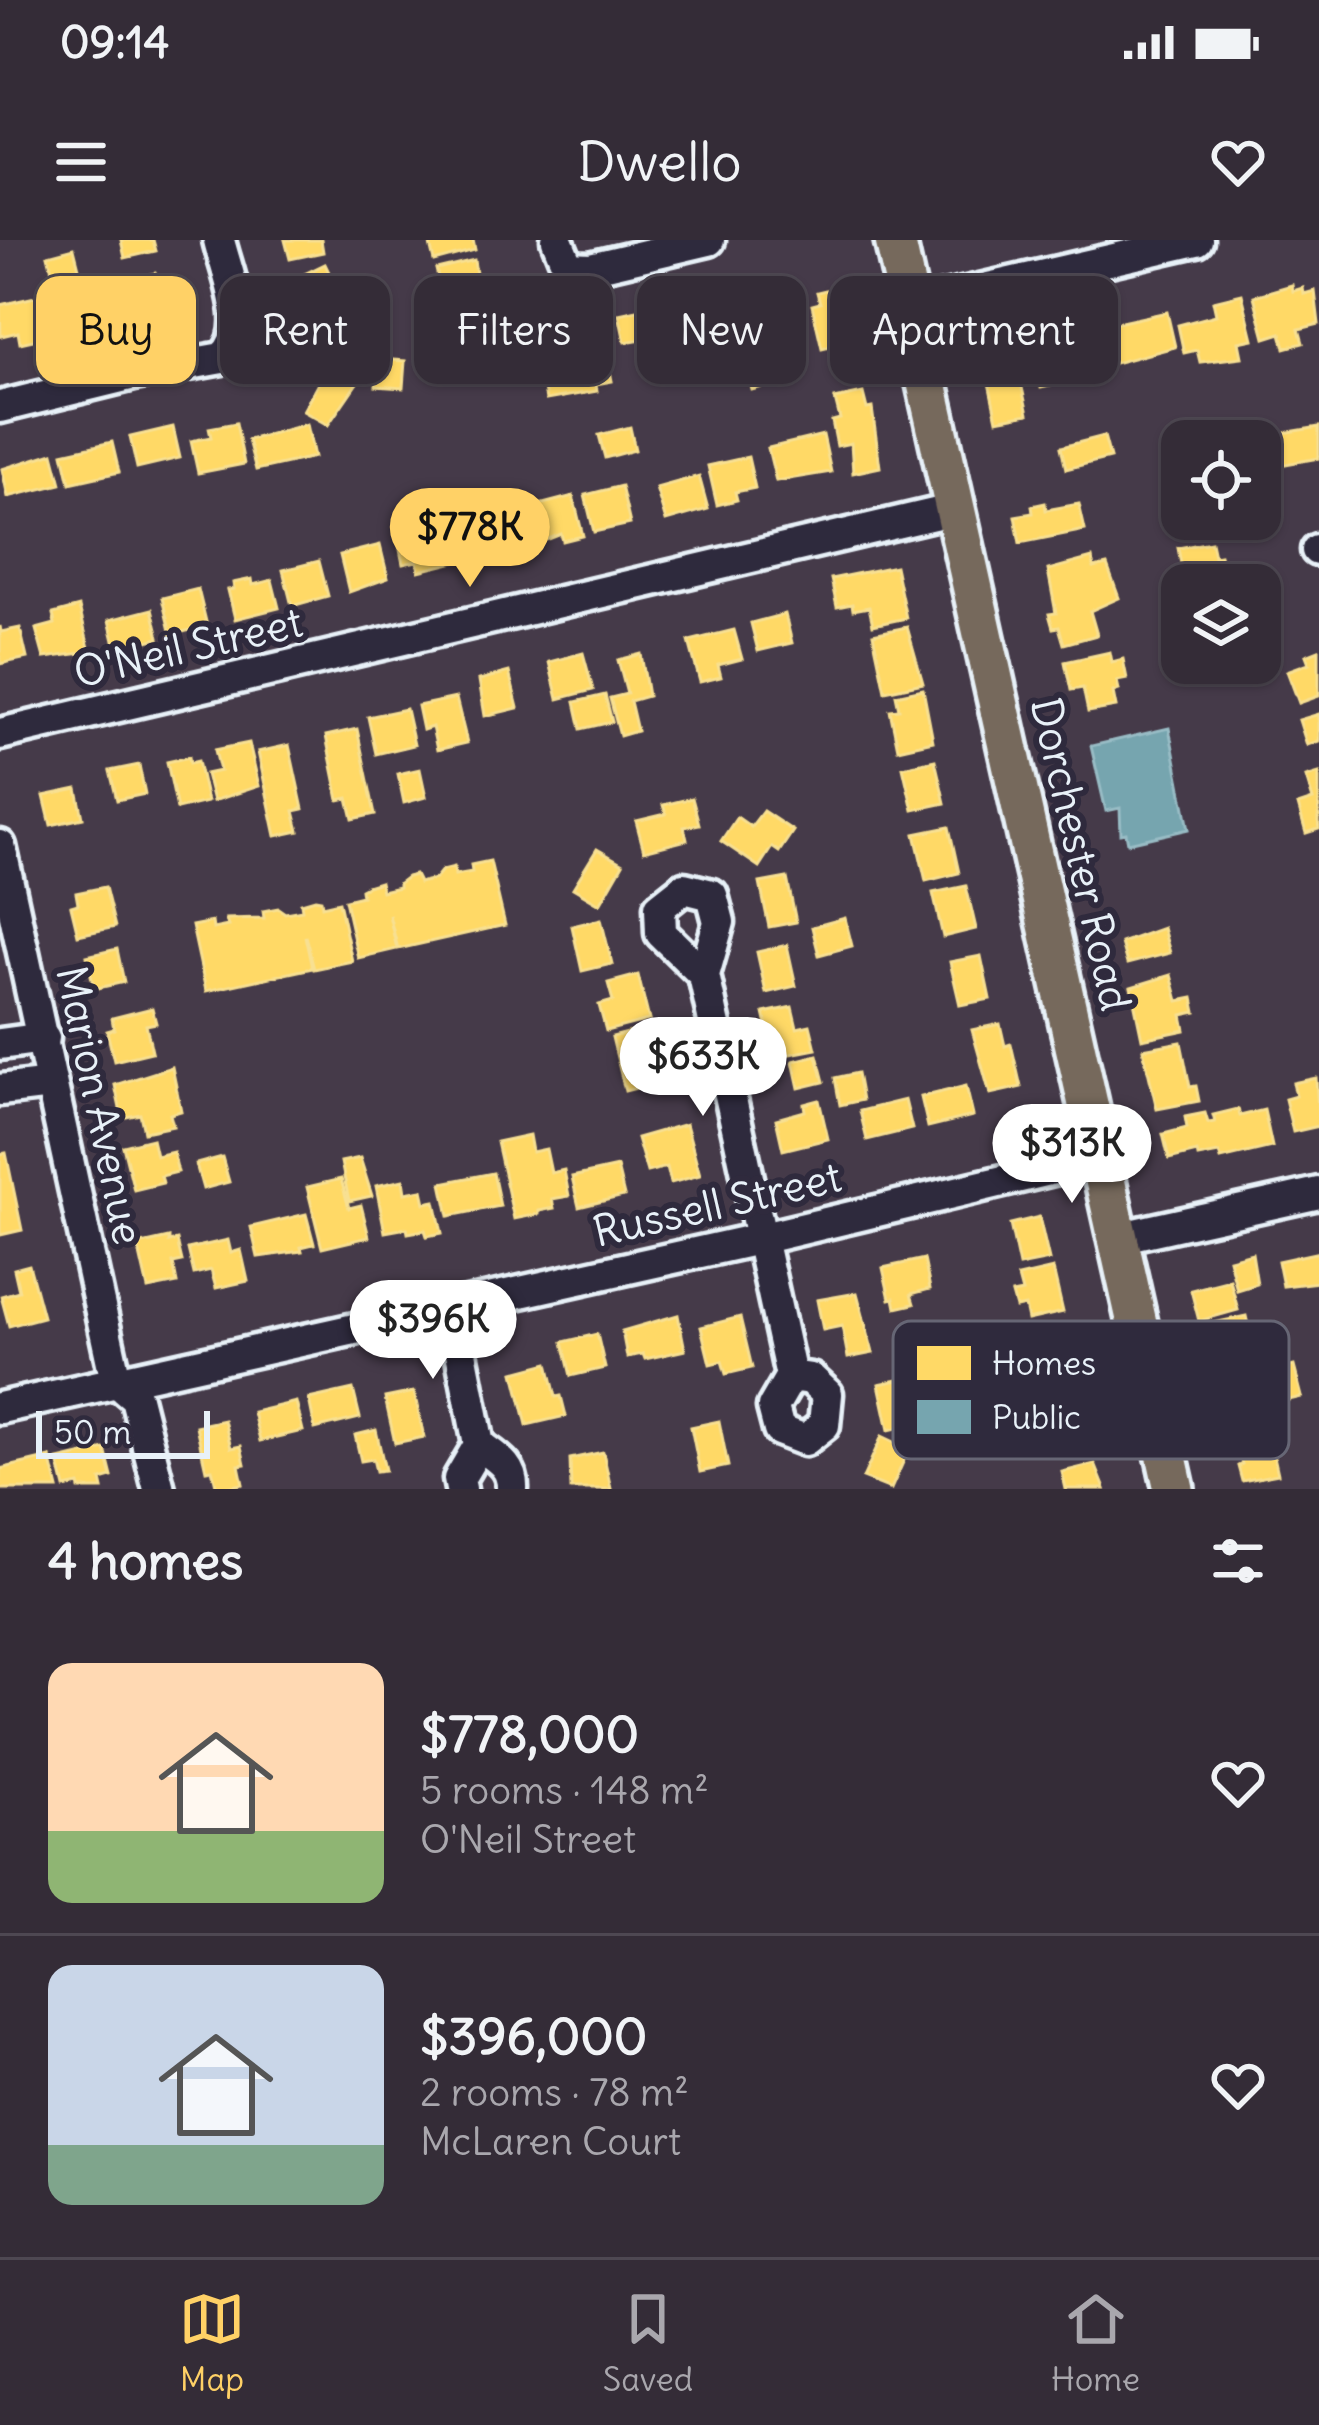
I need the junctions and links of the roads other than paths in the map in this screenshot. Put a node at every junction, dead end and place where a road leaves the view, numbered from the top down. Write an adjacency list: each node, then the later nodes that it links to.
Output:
1 (219, 240): 9 (street)
2 (557, 240): 3 (street)
3 (709, 240)
4 (895, 240): 6 (main road, Dorchester Road)
5 (1197, 240): 7 (street)
6 (903, 276)
7 (1040, 276)
8 (927, 384): 10 (main road, Dorchester Road)
9 (0, 407)
10 (955, 508): 11 (street, O'Neil Street); 18 (main road, Dorchester Road)
11 (0, 734)
12 (0, 846): 14 (street, Marion Avenue)
13 (704, 975): 20 (street)
14 (44, 1039): 15 (street); 16 (street, Marion Avenue)
15 (0, 1044)
16 (51, 1084): 17 (street); 25 (street, Marion Avenue)
17 (0, 1090)
18 (1100, 1158): 20 (street, Russell Street); 21 (main road, Dorchester Road)
19 (1319, 1193): 21 (street)
20 (764, 1238): 22 (street, Russell Street); 24 (street)
21 (1117, 1238): 23 (main road, Dorchester Road)
22 (452, 1306): 25 (street, Russell Street); 27 (street)
23 (1136, 1321)
24 (791, 1376)
25 (116, 1381): 26 (street, Russell Street); 29 (street, Marion Avenue)
26 (0, 1408)
27 (479, 1445): 30 (street); 31 (street)
28 (1167, 1459): 32 (main road, Dorchester Road)
29 (159, 1489)
30 (461, 1489)
31 (512, 1489)
32 (1174, 1489)

